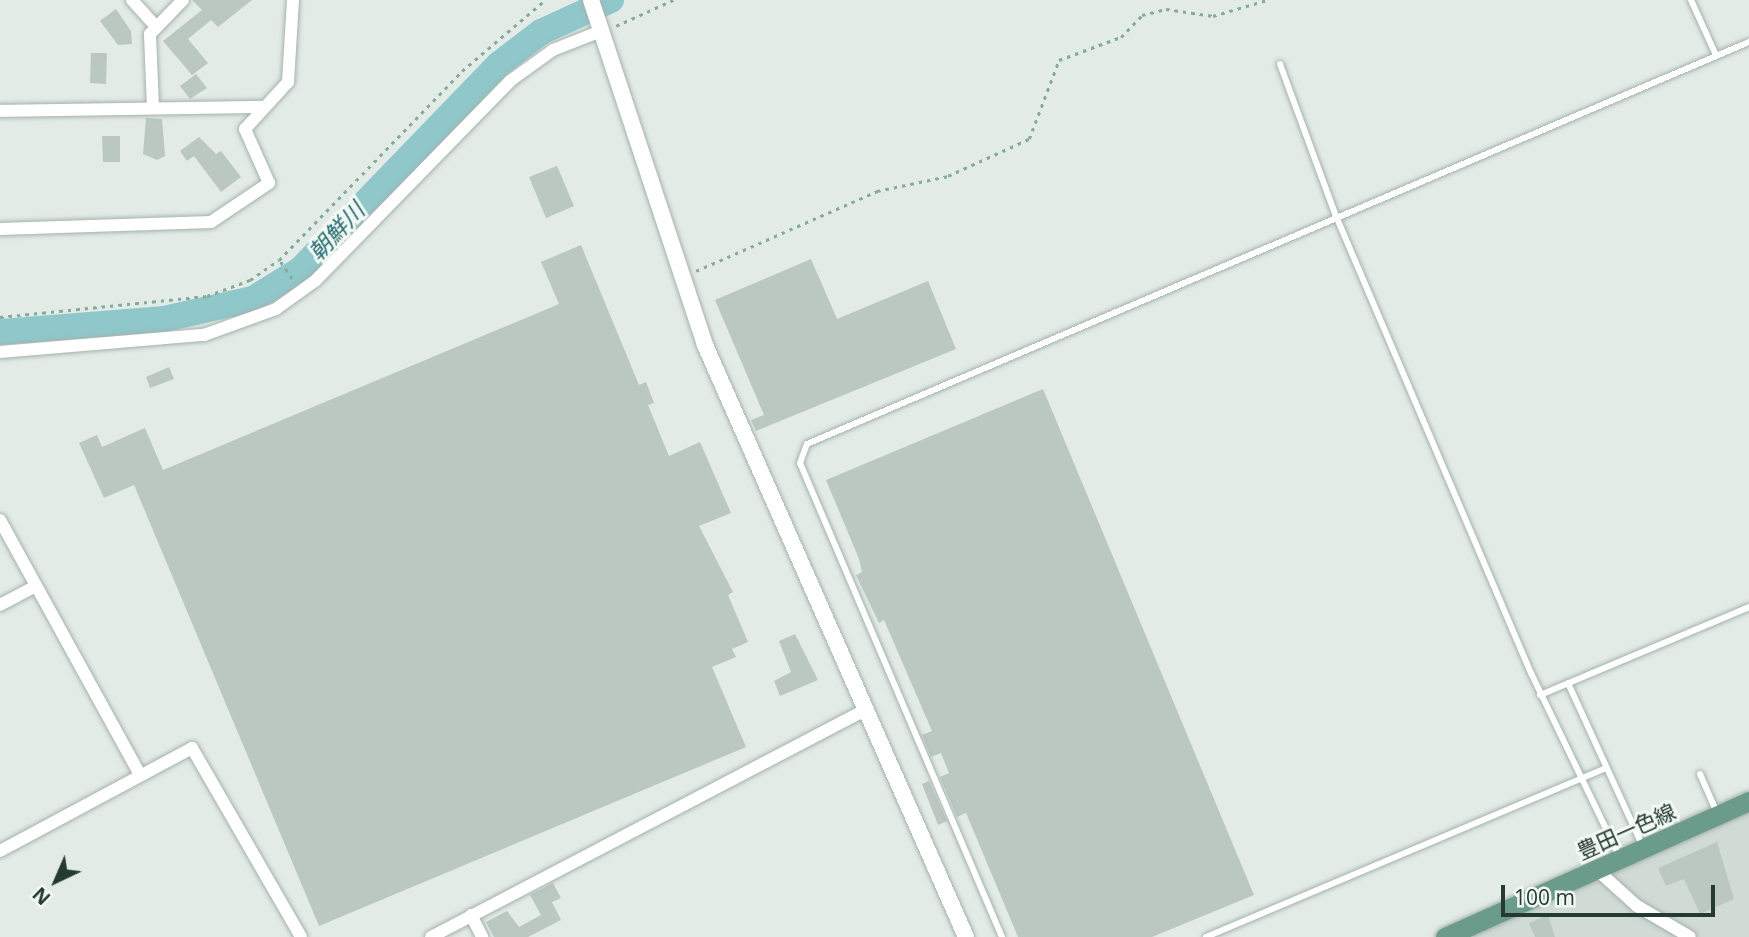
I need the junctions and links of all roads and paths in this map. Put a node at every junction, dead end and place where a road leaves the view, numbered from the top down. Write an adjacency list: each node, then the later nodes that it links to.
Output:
1 (132, 0): 10 (street)
2 (183, 0): 10 (street)
3 (293, 0): 15 (street)
4 (545, 0): 19 (path)
5 (591, 0): 9 (street)
6 (674, 0): 9 (path)
7 (1267, 0): 20 (path)
8 (1691, 0): 12 (lane)
9 (599, 26): 20 (street); 23 (street)
10 (156, 27): 14 (street)
11 (1749, 42): 12 (lane)
12 (1716, 55): 17 (lane)
13 (1280, 64): 17 (lane)
14 (153, 107): 15 (street); 16 (street)
15 (263, 107): 18 (street)
16 (0, 111)
17 (1336, 216): 29 (lane); 46 (lane)
18 (0, 229)
19 (280, 261): 21 (path); 22 (path)
20 (679, 278): 30 (street)
21 (298, 288)
22 (0, 317)
23 (0, 352)
24 (0, 520): 25 (street)
25 (35, 586): 26 (street); 33 (street)
26 (0, 605)
27 (1749, 607): 28 (lane)
28 (1568, 683): 29 (lane); 31 (lane)
29 (1540, 695): 34 (lane)
30 (864, 711): 41 (street); 45 (street)
31 (1607, 768): 34 (lane); 37 (lane)
32 (1700, 774): 36 (lane)
33 (140, 775): 38 (street); 42 (street)
34 (1580, 779): 39 (lane); 47 (lane)
35 (1749, 801): 36 (main road, 豊田一色線)
36 (1718, 815): 37 (main road, 豊田一色線)
37 (1644, 848): 39 (main road, 豊田一色線)
38 (0, 852)
39 (1620, 858): 40 (main road, 豊田一色線)
40 (1596, 869): 48 (main road, 豊田一色線); 49 (street)
41 (471, 915): 43 (street); 44 (street)
42 (301, 937)
43 (431, 937)
44 (482, 937)
45 (966, 937)
46 (1002, 937)
47 (1206, 937)
48 (1445, 937)
49 (1690, 937)

